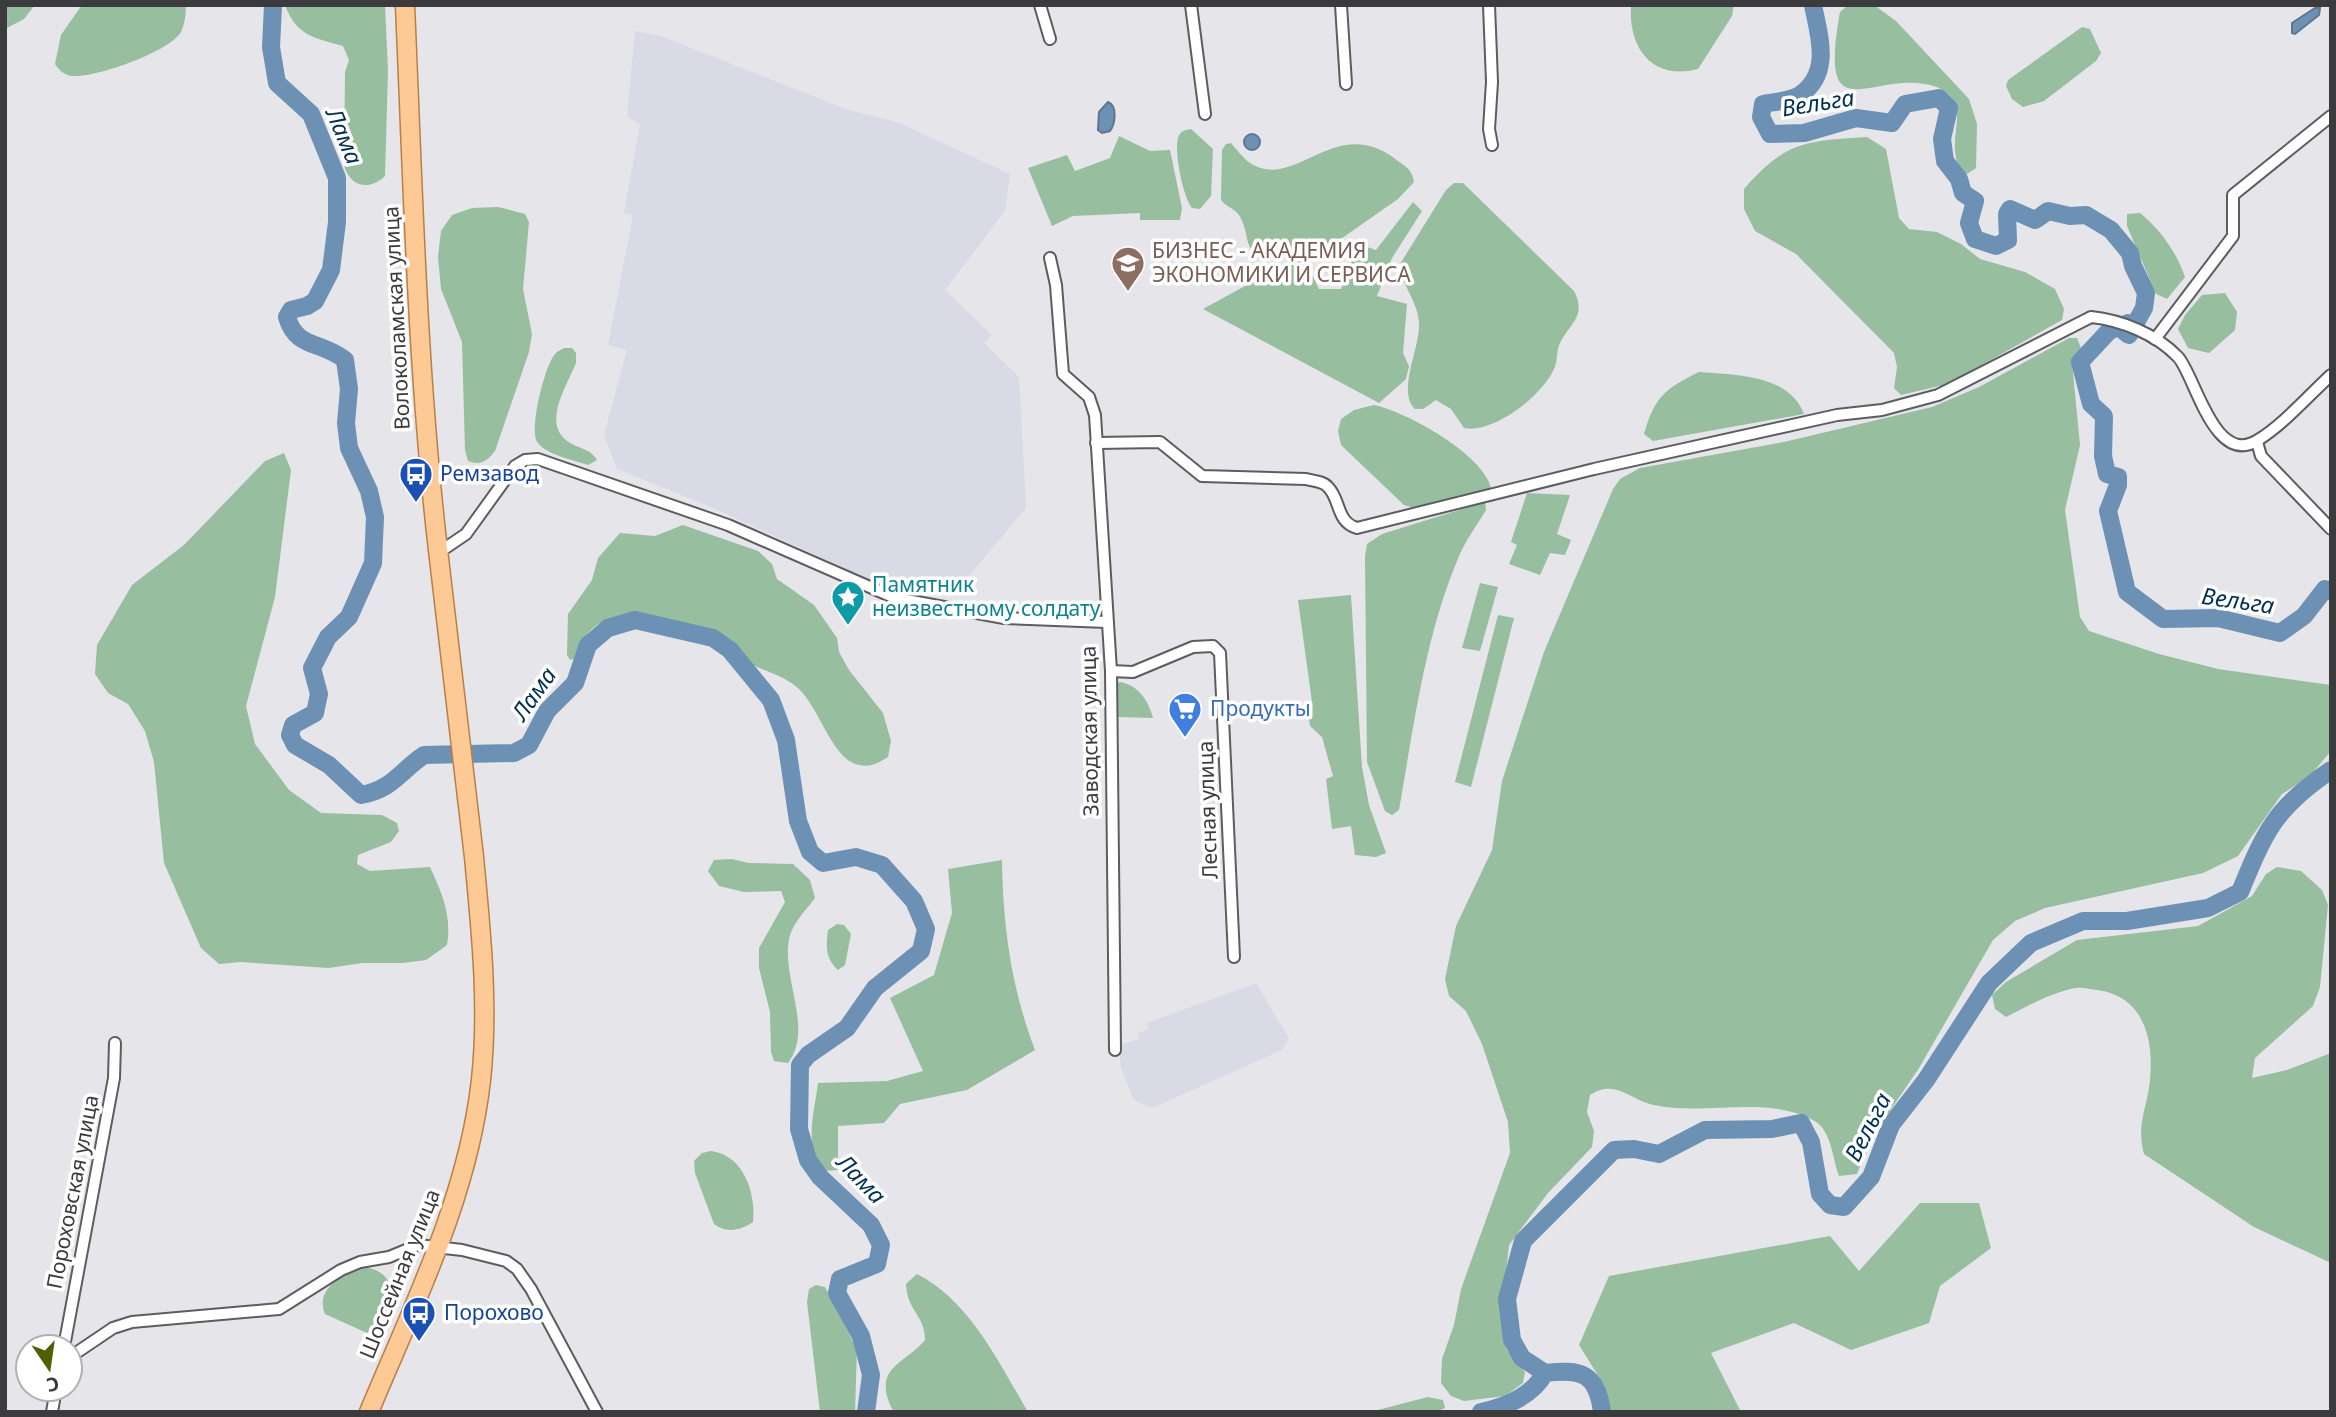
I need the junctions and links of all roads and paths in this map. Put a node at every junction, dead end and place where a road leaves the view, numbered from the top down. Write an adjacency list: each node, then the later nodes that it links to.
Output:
1 (405, 5): 17 (main road, Волоколамская улица)
2 (1040, 5): 6 (street)
3 (1191, 5): 8 (street)
4 (1341, 5): 7 (street)
5 (1489, 5): 10 (street)
6 (1050, 39)
7 (1346, 84)
8 (1205, 114)
9 (2331, 116): 12 (street)
10 (1492, 145)
11 (1051, 258): 15 (street, Заводская улица)
12 (2155, 339): 14 (street); 15 (street)
13 (2331, 376): 14 (street)
14 (2257, 442): 16 (street)
15 (1096, 443): 18 (street, Заводская улица)
16 (2331, 529)
17 (438, 553): 18 (street); 20 (main road, Волоколамская улица)
18 (1107, 622): 19 (street, Заводская улица)
19 (1111, 671): 21 (street, Лесная улица); 23 (street, Заводская улица)
20 (459, 710): 24 (main road, Шоссейная улица)
21 (1234, 957)
22 (115, 1043): 25 (street, Пороховская улица)
23 (1115, 1050)
24 (439, 1246): 26 (street); 27 (main road, Шоссейная улица); 28 (street)
25 (67, 1333)
26 (84, 1348)
27 (369, 1412)
28 (597, 1412)

